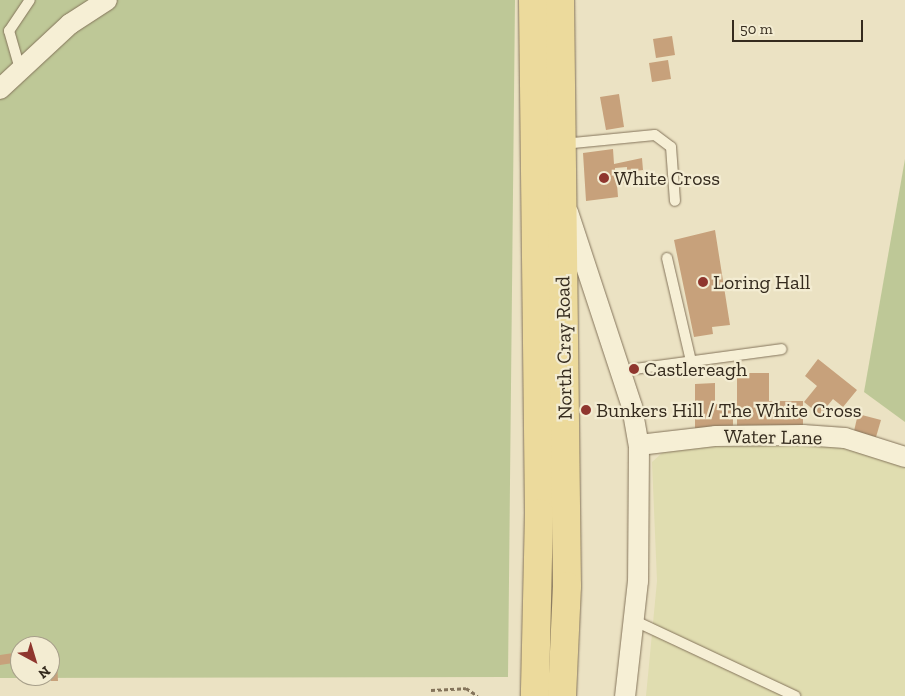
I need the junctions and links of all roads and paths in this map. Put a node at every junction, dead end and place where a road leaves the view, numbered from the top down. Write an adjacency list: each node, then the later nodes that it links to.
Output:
1 (30, 0): 5 (lane)
2 (107, 0): 5 (street)
3 (533, 0): 19 (main road, North Cray Road)
4 (560, 0): 7 (main road, North Cray Road)
5 (20, 69): 6 (street)
6 (0, 89)
7 (562, 144): 8 (main road, North Cray Road); 9 (lane)
8 (562, 193): 13 (street); 20 (main road, North Cray Road)
9 (675, 201)
10 (666, 258): 12 (lane)
11 (782, 349): 12 (lane)
12 (691, 361): 13 (lane)
13 (620, 371): 14 (street)
14 (639, 445): 15 (street, Water Lane); 16 (street)
15 (905, 457)
16 (635, 620): 21 (street); 22 (lane)
17 (431, 690): 18 (path)
18 (478, 696)
19 (535, 696)
20 (562, 696)
21 (626, 696)
22 (795, 696)

